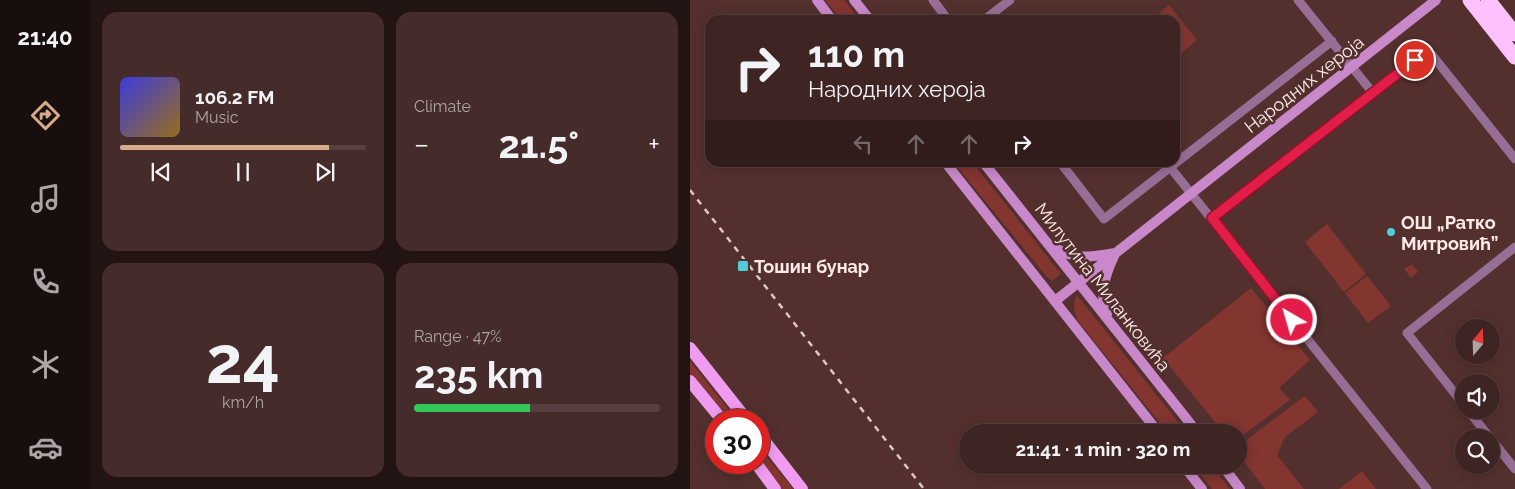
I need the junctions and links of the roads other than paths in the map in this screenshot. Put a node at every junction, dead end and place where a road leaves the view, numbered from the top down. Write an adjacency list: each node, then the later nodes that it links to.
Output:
1 (816, 0): 9 (street)
2 (854, 0): 10 (street)
3 (933, 0): 11 (street)
4 (1010, 0): 12 (street)
5 (1298, 0): 14 (street)
6 (1436, 0): 16 (street, Народних хероја)
7 (1470, 0): 15 (highway)
8 (1488, 0): 13 (highway)
9 (828, 15)
10 (866, 15)
11 (944, 15)
12 (990, 15)
13 (1515, 34)
14 (1334, 44): 16 (street); 19 (street, Народних хероја)
15 (1515, 57)
16 (1352, 67): 17 (street); 24 (street, Народних хероја)
17 (1372, 93): 18 (street); 25 (street)
18 (1515, 159)
19 (1180, 160)
20 (949, 167): 30 (street)
21 (987, 167): 26 (street, Милутина Миланковића)
22 (1064, 167): 23 (street, Народних хероја)
23 (1170, 167): 24 (street)
24 (1192, 193): 25 (street); 28 (street, Народних хероја)
25 (1212, 218): 51 (street)
26 (1045, 241): 28 (street); 29 (street, Милутина Миланковића)
27 (1515, 247): 34 (street)
28 (1116, 253): 29 (street, Народних хероја); 31 (street)
29 (1079, 283): 30 (street, Народних хероја); 31 (street, Милутина Миланковића)
30 (1055, 301): 38 (street)
31 (1110, 321): 39 (street, Милутина Миланковића)
32 (690, 348): 36 (main road)
33 (690, 381): 35 (main road)
34 (1455, 394)
35 (713, 409)
36 (738, 409)
37 (1475, 419): 40 (street)
38 (1152, 424)
39 (1190, 424)
40 (1483, 429)
41 (770, 448): 48 (main road)
42 (1500, 450): 43 (street)
43 (1515, 469)
44 (764, 474): 47 (main road)
45 (1190, 474): 49 (street)
46 (1229, 474): 50 (street)
47 (776, 489)
48 (802, 489)
49 (1202, 489)
50 (1240, 489)
51 (1427, 489)

